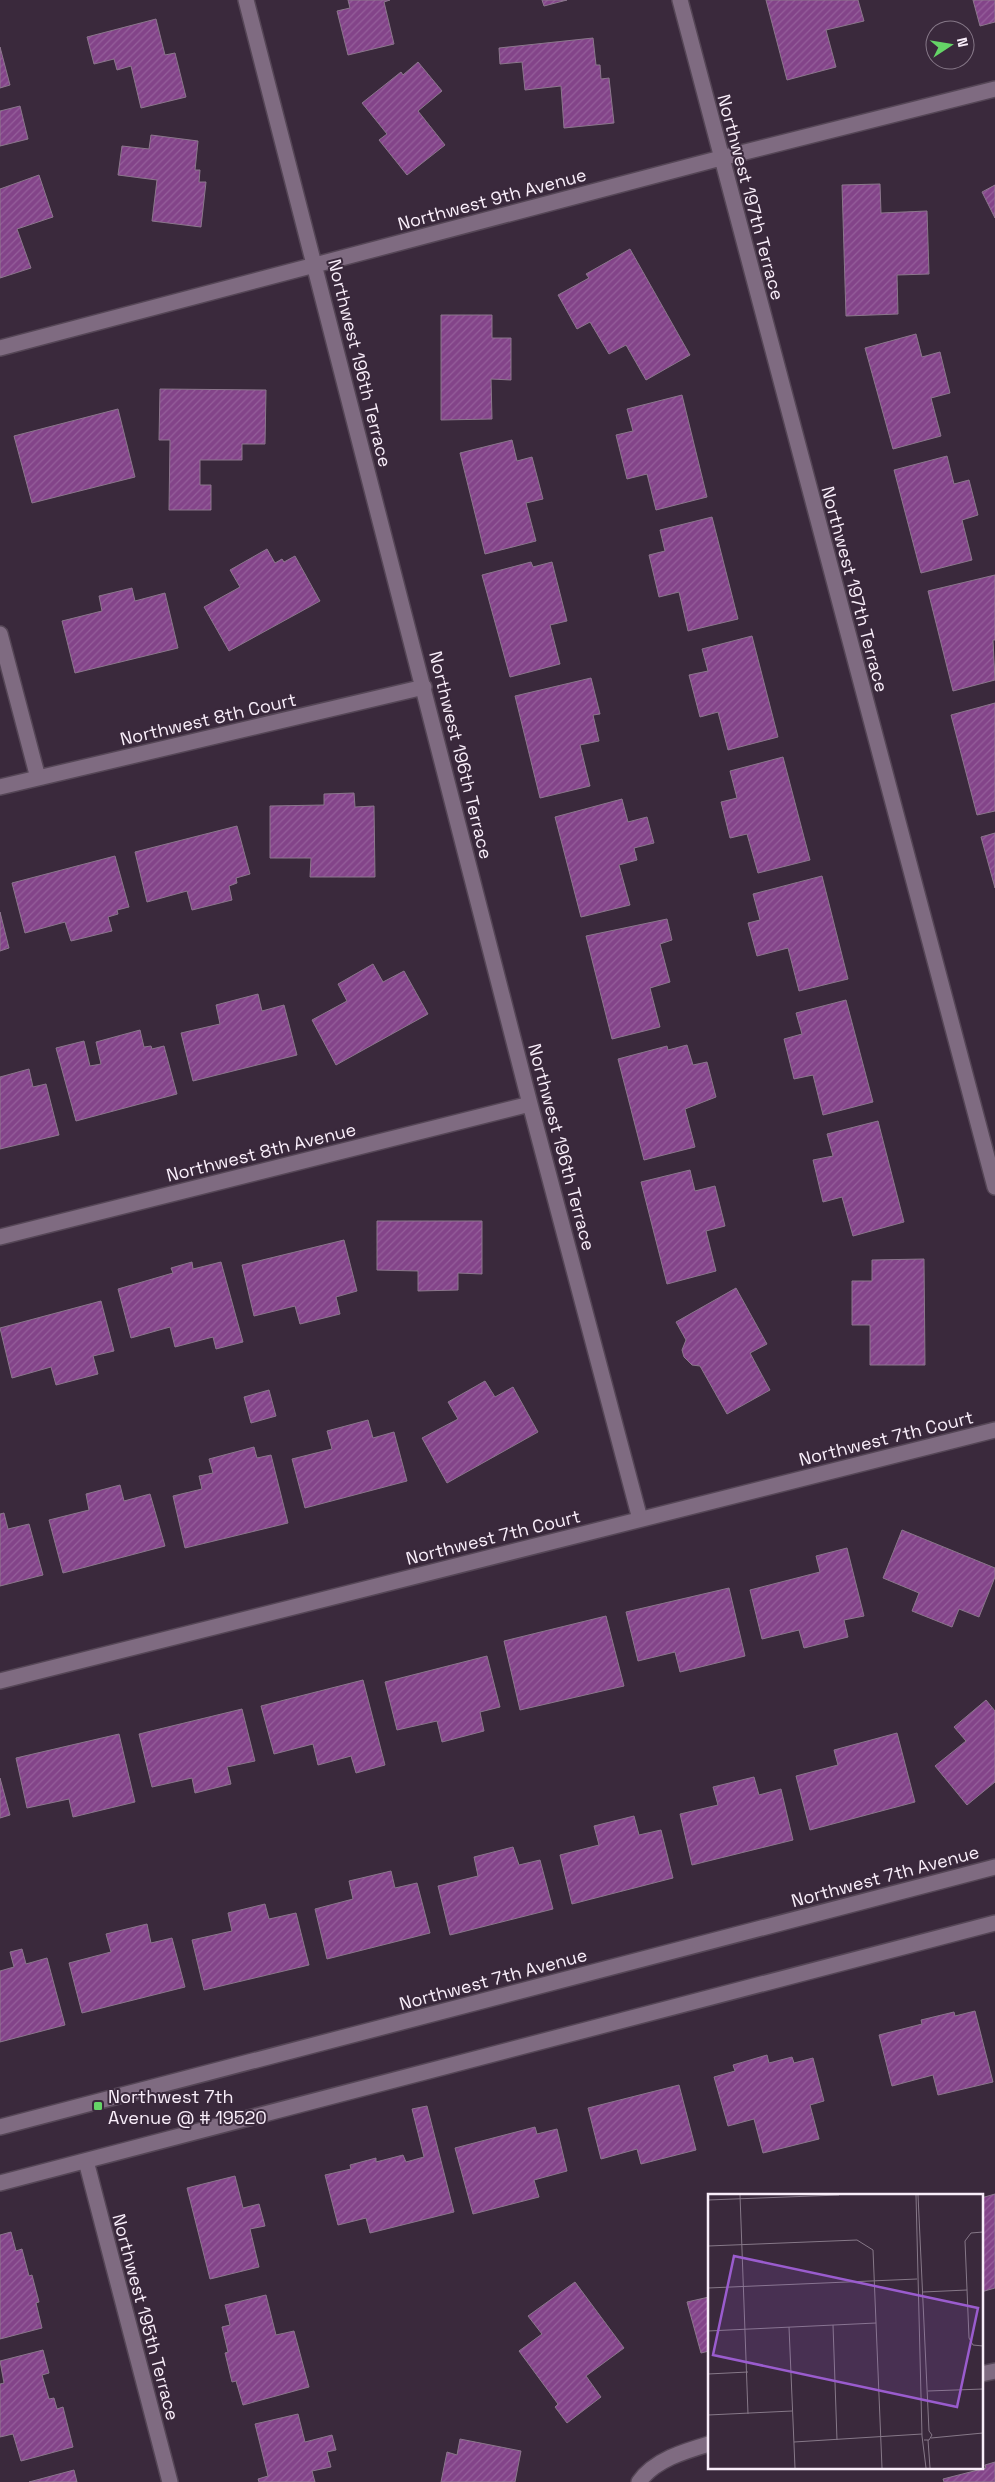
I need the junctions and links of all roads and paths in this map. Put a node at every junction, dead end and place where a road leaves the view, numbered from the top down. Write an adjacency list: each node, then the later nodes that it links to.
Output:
1 (246, 0): 5 (street, Northwest 196th Terrace)
2 (680, 0): 4 (street, Northwest 197th Terrace)
3 (995, 89): 4 (street, Northwest 9th Avenue)
4 (721, 158): 5 (street, Northwest 9th Avenue); 12 (street, Northwest 197th Terrace)
5 (315, 265): 6 (street, Northwest 9th Avenue); 8 (street, Northwest 196th Terrace)
6 (0, 348)
7 (0, 634): 9 (street)
8 (424, 687): 9 (street, Northwest 8th Court); 11 (street, Northwest 196th Terrace)
9 (38, 778): 10 (street, Northwest 8th Court)
10 (0, 787)
11 (530, 1104): 13 (street, Northwest 8th Avenue); 15 (street, Northwest 196th Terrace)
12 (995, 1187)
13 (0, 1237)
14 (995, 1430): 15 (street, Northwest 7th Court)
15 (640, 1519): 16 (street, Northwest 7th Court)
16 (0, 1681)
17 (995, 1866): 19 (street, Northwest 7th Avenue)
18 (995, 1923): 20 (street)
19 (0, 2127)
20 (86, 2161): 21 (street); 26 (street, Northwest 195th Terrace)
21 (0, 2183)
22 (995, 2371): 23 (street)
23 (982, 2374)
24 (708, 2444): 25 (street)
25 (641, 2479)
26 (170, 2482)

